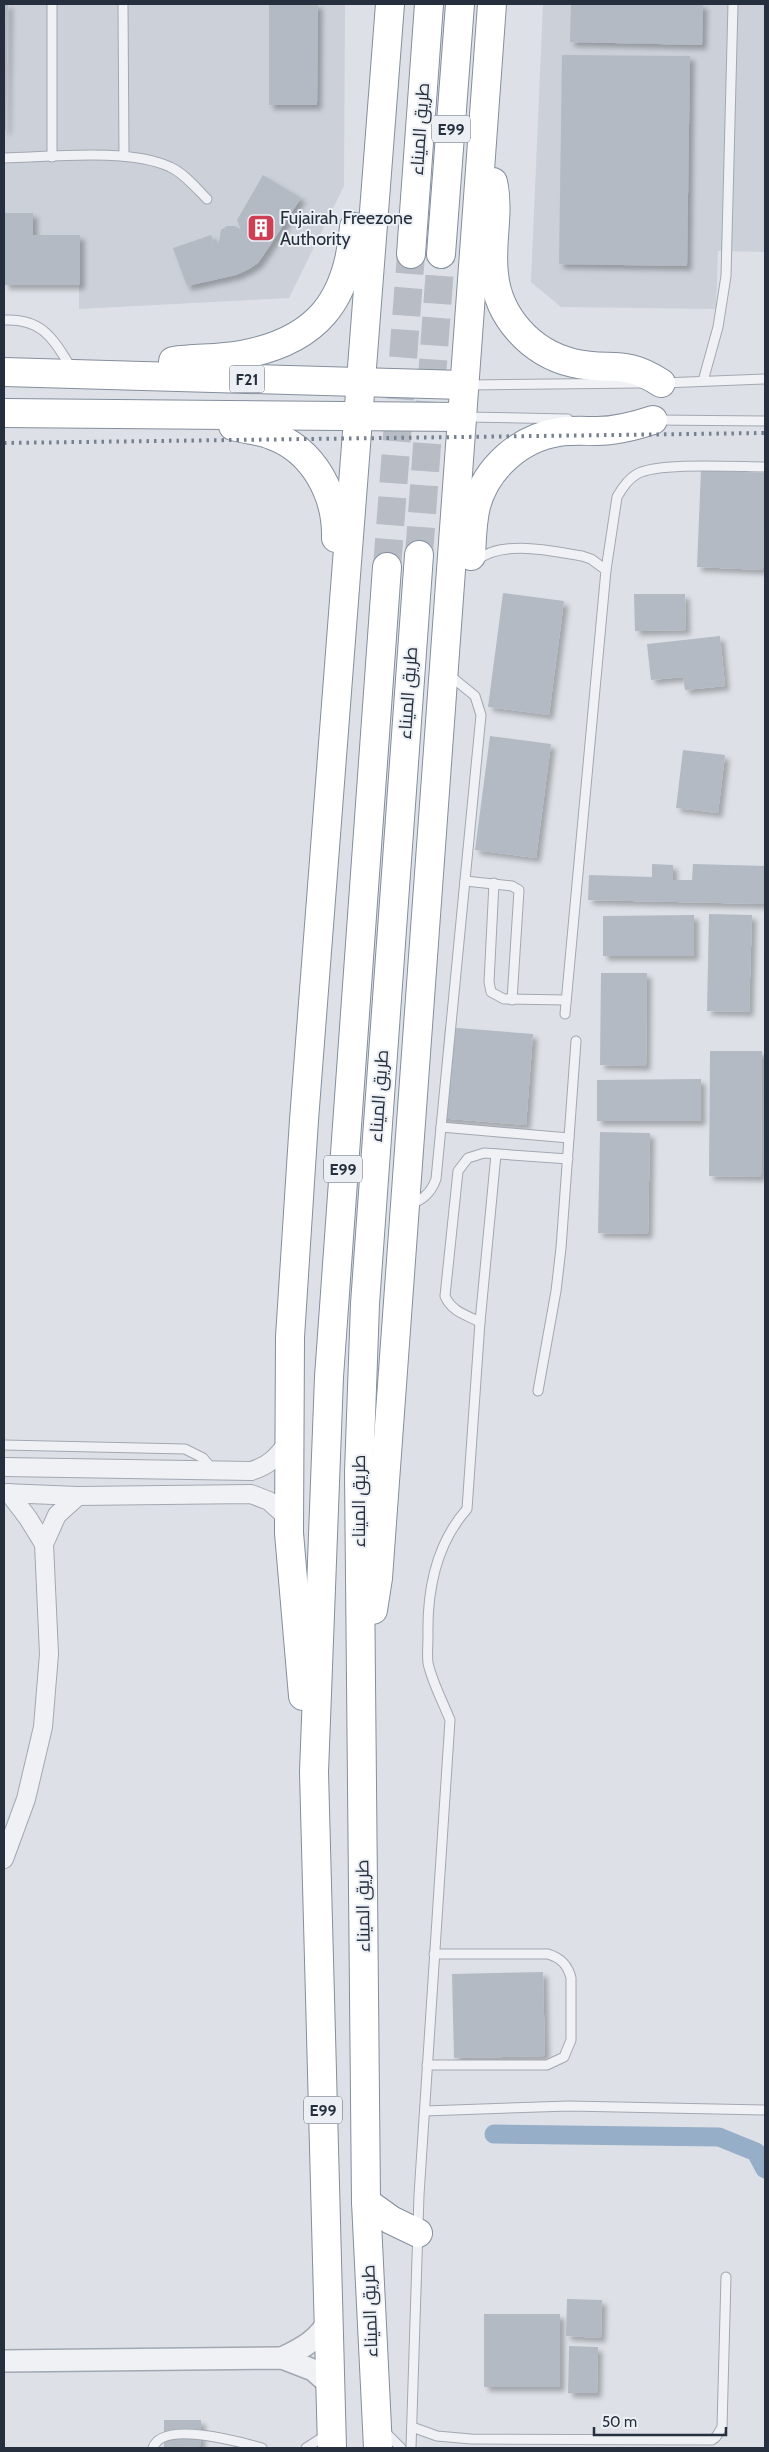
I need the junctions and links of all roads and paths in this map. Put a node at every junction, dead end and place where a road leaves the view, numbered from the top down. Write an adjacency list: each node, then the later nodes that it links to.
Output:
1 (52, 4): 11 (lane)
2 (123, 4): 10 (lane)
3 (390, 4): 8 (highway)
4 (429, 4): 14 (highway, طريق الميناء / E99)
5 (460, 4): 15 (highway, طريق الميناء / E99)
6 (492, 4): 9 (highway)
7 (733, 4): 21 (lane)
8 (379, 136): 19 (highway); 22 (highway)
9 (481, 150): 23 (highway); 24 (highway)
10 (124, 156): 11 (lane); 13 (lane)
11 (52, 157): 12 (lane)
12 (4, 158)
13 (207, 200)
14 (411, 254)
15 (441, 254)
16 (4, 320): 18 (lane)
17 (4, 372): 18 (highway, F21)
18 (75, 373): 19 (highway, F21)
19 (133, 374): 22 (highway, F21)
20 (765, 379): 21 (lane)
21 (703, 381): 23 (lane)
22 (360, 383): 24 (highway, F21); 27 (highway)
23 (661, 383): 24 (lane)
24 (463, 385): 28 (highway)
25 (4, 413): 26 (highway, F21)
26 (179, 414): 27 (highway, F21); 38 (highway)
27 (358, 416): 28 (highway, F21); 38 (highway)
28 (462, 417): 29 (lane); 39 (highway)
29 (577, 419)
30 (615, 419): 31 (lane)
31 (653, 420): 32 (lane); 35 (highway)
32 (765, 422)
33 (765, 467): 37 (lane)
34 (419, 555): 62 (highway, طريق الميناء / E99)
35 (470, 566): 37 (lane); 39 (highway)
36 (387, 567): 63 (highway, طريق الميناء / E99)
37 (606, 570): 44 (lane)
38 (342, 628): 54 (highway)
39 (446, 629): 40 (highway)
40 (443, 670): 41 (lane); 51 (highway)
41 (465, 881): 42 (lane); 47 (lane)
42 (494, 883): 43 (lane); 43 (lane)
43 (512, 1000): 44 (lane)
44 (566, 1000): 45 (lane)
45 (565, 1014)
46 (576, 1041): 48 (lane)
47 (441, 1127): 48 (lane); 51 (lane)
48 (569, 1138): 50 (lane)
49 (496, 1154): 50 (lane); 52 (lane); 52 (lane)
50 (568, 1160): 53 (lane)
51 (405, 1207): 62 (highway)
52 (480, 1322): 65 (lane)
53 (538, 1391)
54 (289, 1441): 57 (street); 60 (highway)
55 (4, 1445): 57 (lane)
56 (4, 1467): 57 (street)
57 (214, 1471)
58 (6, 1493): 59 (street); 61 (street)
59 (78, 1496): 60 (street); 61 (street)
60 (289, 1519): 63 (highway)
61 (44, 1544): 64 (street)
62 (360, 1639): 69 (highway, طريق الميناء / E99)
63 (314, 1772): 72 (highway, طريق الميناء / E99)
64 (4, 1859)
65 (434, 1954): 66 (lane); 66 (lane)
66 (427, 2065): 67 (lane)
67 (424, 2111): 68 (lane); 70 (lane)
68 (763, 2111)
69 (366, 2202): 70 (highway); 76 (highway, طريق الميناء / E99)
70 (418, 2233): 77 (lane)
71 (726, 2277): 79 (lane)
72 (330, 2319): 73 (street); 75 (highway, طريق الميناء / E99)
73 (282, 2358): 74 (street); 75 (street)
74 (4, 2361)
75 (330, 2385): 78 (highway, طريق الميناء / E99)
76 (375, 2417): 83 (highway, طريق الميناء / E99); 84 (lane)
77 (412, 2427): 79 (lane); 85 (lane)
78 (332, 2439): 82 (lane)
79 (653, 2445)
80 (153, 2448): 81 (lane)
81 (262, 2448)
82 (306, 2448)
83 (378, 2448)
84 (401, 2448)
85 (411, 2448)

